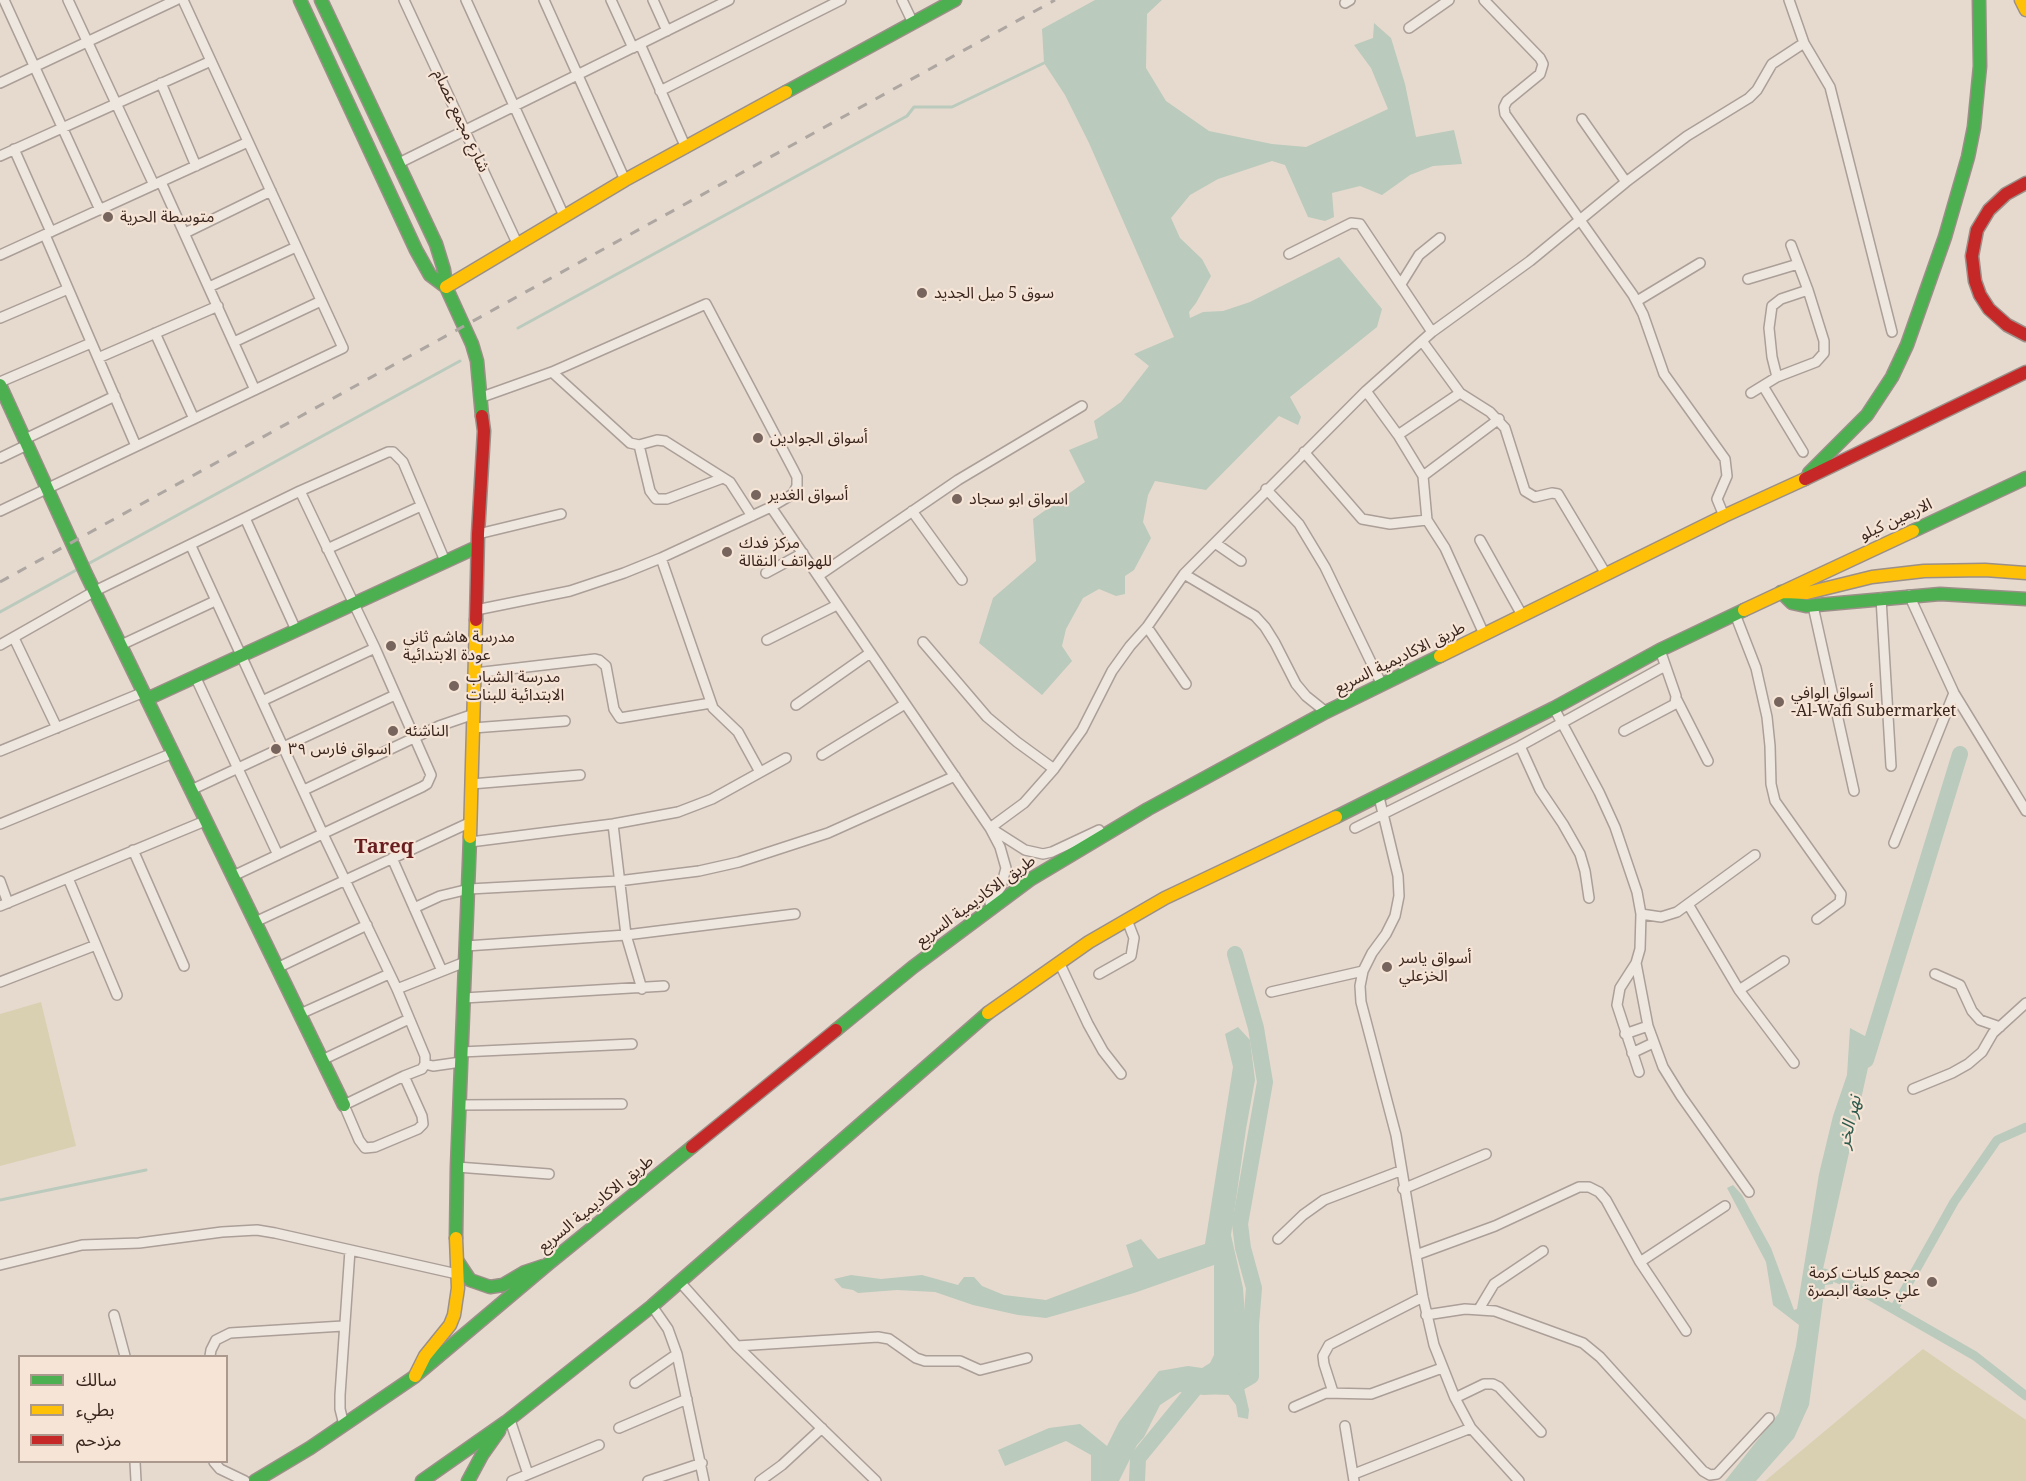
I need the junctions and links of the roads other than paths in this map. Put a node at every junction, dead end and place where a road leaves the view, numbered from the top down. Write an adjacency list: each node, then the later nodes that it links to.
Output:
1 (4, 0): 31 (street)
2 (68, 0): 27 (street)
3 (176, 0): 27 (street)
4 (183, 0): 30 (street)
5 (300, 0): 68 (main road)
6 (321, 0): 45 (main road)
7 (404, 0): 40 (street, شارع مجمع عصام)
8 (466, 0): 37 (street)
9 (544, 0): 32 (street)
10 (611, 0): 29 (street)
11 (653, 0): 26 (street)
12 (702, 0): 23 (street)
13 (729, 0): 23 (street)
14 (842, 0): 35 (street)
15 (902, 0): 24 (street)
16 (955, 0): 24 (main road)
17 (1449, 0): 25 (street)
18 (1484, 0): 54 (street)
19 (1789, 0): 28 (street)
20 (1979, 0): 107 (main road)
21 (2021, 0): 22 (main road)
22 (2026, 10)
23 (707, 11): 26 (street)
24 (913, 23): 42 (main road)
25 (1409, 28)
26 (667, 31): 29 (street)
27 (87, 42): 31 (street); 36 (street)
28 (1804, 43): 48 (street); 76 (street)
29 (636, 46): 32 (street); 35 (street)
30 (211, 61): 34 (street); 41 (street)
31 (35, 67): 33 (street); 39 (street)
32 (577, 75): 37 (street); 47 (street)
33 (0, 83)
34 (161, 83): 36 (street); 46 (street)
35 (660, 91): 42 (street)
36 (116, 103): 39 (street); 49 (street)
37 (515, 106): 40 (street); 53 (street)
38 (1582, 119): 48 (street)
39 (63, 128): 43 (street); 52 (street)
40 (465, 130): 45 (street); 58 (street, شارع مجمع عصام)
41 (248, 142): 46 (street); 51 (street)
42 (686, 148): 47 (main road)
43 (14, 149): 44 (street); 55 (street)
44 (0, 156)
45 (399, 163): 68 (main road)
46 (196, 166): 49 (street)
47 (626, 180): 53 (main road)
48 (1626, 182): 54 (street)
49 (158, 183): 52 (street); 56 (street)
50 (2026, 183): 78 (main road)
51 (271, 191): 56 (street); 60 (street)
52 (100, 210): 55 (street)
53 (564, 216): 58 (main road)
54 (1580, 220): 71 (street); 75 (street)
55 (48, 233): 61 (street); 69 (street)
56 (185, 233): 67 (street)
57 (1440, 238): 66 (street)
58 (517, 243): 68 (main road)
59 (1791, 245): 64 (street)
60 (296, 247): 67 (street); 72 (street)
61 (0, 254)
62 (1289, 254): 66 (street)
63 (1700, 263): 71 (street)
64 (1798, 264): 65 (street); 70 (street)
65 (1748, 279)
66 (1401, 284): 75 (street)
67 (209, 287): 73 (street)
68 (446, 287): 93 (main road)
69 (68, 289): 74 (street); 81 (street)
70 (1808, 290): 85 (street); 85 (street)
71 (1637, 301): 117 (street)
72 (321, 302): 80 (street); 88 (street)
73 (218, 306): 77 (street); 80 (street)
74 (0, 318)
75 (1432, 332): 79 (street)
76 (1892, 332)
77 (155, 333): 82 (street); 95 (street)
78 (2026, 335)
79 (1422, 341): 89 (street); 90 (street)
80 (234, 342): 88 (street)
81 (92, 343): 82 (street); 86 (street)
82 (98, 358): 92 (street)
83 (552, 372): 93 (street); 100 (street); 112 (street)
84 (2026, 372): 107 (main road)
85 (1777, 377): 87 (street)
86 (0, 384): 98 (main road)
87 (1763, 386): 91 (street); 102 (street)
88 (255, 390): 95 (street)
89 (1366, 391): 97 (street); 101 (street)
90 (1460, 393): 96 (street); 97 (street)
91 (1751, 393)
92 (115, 396): 98 (street); 99 (street)
93 (482, 397): 120 (main road)
94 (1082, 406): 114 (street)
95 (194, 419): 99 (street)
96 (1499, 419): 104 (street); 132 (street)
97 (1398, 435): 104 (street)
98 (26, 442): 103 (street); 108 (main road)
99 (136, 446): 108 (street)
100 (639, 446): 105 (street); 105 (street)
101 (1304, 452): 109 (street); 119 (street)
102 (1803, 452)
103 (0, 458)
104 (1422, 476): 119 (street)
105 (723, 478): 116 (street)
106 (2026, 478): 136 (main road, الاربعين كيلو)
107 (1803, 480): 117 (main road, طريق الاكاديمية السريع)
108 (47, 488): 113 (street); 135 (main road)
109 (1266, 489): 122 (street); 165 (street)
110 (300, 491): 111 (street); 118 (street); 124 (street)
111 (421, 506): 124 (street); 127 (street)
112 (771, 507): 116 (street); 125 (street)
113 (0, 511)
114 (912, 512): 133 (street); 134 (street)
115 (561, 514): 120 (street)
116 (752, 516): 126 (street)
117 (1724, 516): 132 (main road, طريق الاكاديمية السريع)
118 (245, 518): 123 (street); 150 (street)
119 (1427, 520): 151 (street)
120 (477, 540): 127 (main road); 146 (main road)
121 (1480, 540): 148 (street)
122 (1215, 543): 128 (street); 131 (street)
123 (191, 546): 135 (street); 141 (street)
124 (327, 549): 142 (street)
125 (802, 553): 129 (street); 133 (street)
126 (661, 558): 146 (street); 171 (street)
127 (445, 561): 142 (main road)
128 (1241, 561)
129 (766, 573)
130 (2026, 573): 136 (main road)
131 (1184, 574): 149 (street); 175 (street)
132 (1606, 574): 148 (main road, طريق الاكاديمية السريع)
133 (818, 576): 144 (street)
134 (962, 580)
135 (95, 591): 152 (street); 156 (main road)
136 (1780, 592): 145 (main road); 147 (main road)
137 (1909, 595): 138 (main road); 139 (main road); 166 (street)
138 (1881, 598): 145 (main road); 190 (street)
139 (2011, 598): 140 (main road); 143 (main road)
140 (2026, 598)
141 (215, 601): 156 (street); 160 (street)
142 (354, 603): 150 (main road); 157 (street)
143 (2026, 604)
144 (837, 605): 153 (street); 159 (street)
145 (1813, 606): 199 (street)
146 (476, 610): 162 (main road)
147 (1735, 614): 158 (main road); 229 (street)
148 (1522, 615): 151 (main road, طريق الاكاديمية السريع)
149 (1147, 627): 164 (street); 192 (street)
150 (296, 630): 160 (main road)
151 (1484, 634): 165 (main road, طريق الاكاديمية السريع)
152 (14, 638): 155 (street); 179 (street)
153 (767, 640)
154 (922, 642): 192 (street)
155 (0, 645)
156 (121, 645): 167 (main road)
157 (375, 648): 168 (street); 170 (street)
158 (1660, 650): 161 (street); 174 (main road)
159 (870, 653): 172 (street); 173 (street)
160 (241, 655): 163 (main road); 170 (street)
161 (1665, 666): 169 (street); 178 (street)
162 (475, 673): 171 (street); 176 (main road)
163 (195, 676): 167 (main road); 191 (street)
164 (1186, 684)
165 (1382, 685): 175 (main road, طريق الاكاديمية السريع)
166 (1954, 693): 202 (street); 212 (street)
167 (145, 695): 179 (street); 186 (main road)
168 (395, 695): 182 (street); 184 (street)
169 (1677, 700): 181 (street); 189 (street)
170 (262, 701): 184 (street)
171 (711, 703): 193 (street)
172 (905, 704): 187 (street); 195 (street)
173 (796, 705)
174 (1554, 708): 178 (street); 200 (main road)
175 (1326, 712): 201 (main road, طريق الاكاديمية السريع)
176 (474, 714): 180 (main road); 182 (street)
177 (565, 721): 180 (street)
178 (1562, 723): 183 (street); 228 (street)
179 (57, 728): 185 (street)
180 (473, 728): 196 (main road)
181 (1624, 731)
182 (415, 738): 198 (street); 210 (street)
183 (1520, 746): 203 (street); 223 (street)
184 (284, 748): 191 (street); 198 (street)
185 (0, 751)
186 (173, 753): 197 (main road); 206 (street)
187 (822, 755)
188 (786, 758): 193 (street)
189 (1708, 761)
190 (1891, 766)
191 (237, 768): 197 (street); 214 (street)
192 (1054, 769): 208 (street)
193 (760, 772): 207 (street)
194 (580, 775): 196 (street)
195 (955, 776): 208 (street); 220 (street)
196 (471, 784): 205 (main road)
197 (191, 790): 204 (main road)
198 (304, 790): 210 (street)
199 (1854, 791)
200 (1379, 796): 203 (street); 230 (main road)
201 (1148, 809): 208 (street); 233 (main road, طريق الاكاديمية السريع)
202 (2026, 811)
203 (1383, 814): 209 (street); 244 (street)
204 (205, 821): 213 (street); 217 (main road)
205 (471, 822): 211 (main road); 216 (street)
206 (0, 824)
207 (613, 824): 211 (street); 220 (street)
208 (990, 828): 233 (street)
209 (1355, 828)
210 (323, 834): 214 (street); 219 (street)
211 (470, 842): 222 (main road)
212 (1894, 843)
213 (133, 850): 218 (street); 241 (street)
214 (278, 855): 217 (street)
215 (1755, 855): 224 (street)
216 (392, 858): 219 (street); 226 (street)
217 (232, 876): 231 (main road)
218 (68, 878): 225 (street); 235 (street)
219 (345, 880): 231 (street); 232 (street)
220 (618, 880): 222 (street); 234 (street)
221 (0, 881): 225 (street)
222 (469, 889): 226 (street); 236 (main road)
223 (1589, 898)
224 (1688, 904): 228 (street); 252 (street)
225 (4, 905)
226 (414, 908): 243 (street)
227 (795, 914): 234 (street)
228 (1641, 914): 240 (street)
229 (1818, 919)
230 (1127, 920): 239 (main road); 246 (street)
231 (255, 922): 242 (main road)
232 (367, 926): 242 (street); 245 (street)
233 (958, 933): 289 (main road, طريق الاكاديمية السريع)
234 (626, 935): 236 (street); 251 (street)
235 (96, 945): 248 (street); 254 (street)
236 (466, 946): 238 (main road)
237 (1784, 961): 252 (street)
238 (465, 962): 243 (street); 255 (main road)
239 (1059, 962): 270 (street); 292 (main road)
240 (1636, 963): 259 (street); 261 (street)
241 (184, 966)
242 (277, 968): 257 (main road)
243 (442, 971): 250 (street)
244 (1364, 971): 253 (street); 278 (street)
245 (389, 974): 250 (street); 257 (street)
246 (1100, 974)
247 (1935, 974): 260 (street)
248 (0, 982)
249 (664, 986): 251 (street)
250 (397, 989): 258 (street)
251 (642, 989): 255 (street)
252 (1739, 990): 267 (street)
253 (1271, 992)
254 (117, 995)
255 (464, 998): 265 (main road)
256 (2026, 1003): 260 (street)
257 (300, 1014): 266 (main road)
258 (409, 1019): 266 (street); 268 (street)
259 (1648, 1026): 261 (street); 262 (street)
260 (2000, 1027): 272 (street)
261 (1625, 1034): 264 (street)
262 (1653, 1043): 264 (street); 281 (street)
263 (632, 1044): 265 (street)
264 (1632, 1053): 269 (street)
265 (461, 1057): 268 (street); 275 (main road)
266 (322, 1060): 274 (main road)
267 (1794, 1063)
268 (425, 1064): 271 (street)
269 (1639, 1072)
270 (1121, 1074)
271 (404, 1076): 274 (street); 274 (street)
272 (1913, 1089)
273 (622, 1104): 275 (street)
274 (344, 1105)
275 (459, 1105): 277 (main road)
276 (1486, 1154): 280 (street)
277 (457, 1167): 279 (street); 287 (main road)
278 (1400, 1171): 280 (street); 283 (street)
279 (549, 1173)
280 (1403, 1189): 286 (street)
281 (1749, 1192)
282 (1725, 1206): 288 (street)
283 (1278, 1239)
284 (350, 1250): 290 (street); 291 (street); 298 (street)
285 (1543, 1251): 295 (street)
286 (1416, 1255): 288 (street); 293 (street)
287 (456, 1258): 289 (main road); 291 (main road)
288 (1640, 1262): 299 (street)
289 (548, 1264): 306 (main road, طريق الاكاديمية السريع)
290 (0, 1265)
291 (457, 1274): 306 (main road)
292 (680, 1282): 294 (main road); 300 (street)
293 (1423, 1297): 296 (street); 308 (street)
294 (652, 1306): 301 (street); 313 (main road)
295 (1479, 1309): 296 (street); 312 (street)
296 (1426, 1315): 305 (street)
297 (114, 1316): 302 (street)
298 (343, 1326): 303 (street); 314 (street)
299 (1686, 1331)
300 (737, 1346): 304 (street); 317 (street)
301 (677, 1354): 307 (street); 310 (street)
302 (125, 1355)
303 (210, 1355)
304 (1027, 1358)
305 (1442, 1368): 308 (street); 309 (street)
306 (414, 1377): 314 (main road, طريق الاكاديمية السريع)
307 (635, 1383)
308 (1333, 1392): 311 (street)
309 (1455, 1398): 318 (street); 319 (street)
310 (687, 1399): 316 (street); 323 (street)
311 (1294, 1407)
312 (1769, 1418)
313 (508, 1421): 324 (street); 329 (main road); 330 (main road)
314 (344, 1425): 328 (main road, طريق الاكاديمية السريع)
315 (1345, 1426): 325 (street)
316 (619, 1428)
317 (822, 1428): 334 (street); 335 (street)
318 (1472, 1428): 325 (street); 336 (street)
319 (1540, 1432)
320 (599, 1445): 324 (street)
321 (135, 1463): 326 (street)
322 (215, 1463): 327 (street)
323 (702, 1463): 332 (street); 333 (street)
324 (528, 1474): 331 (street)
325 (1354, 1478)
326 (136, 1481)
327 (245, 1481)
328 (255, 1481)
329 (422, 1481)
330 (468, 1481)
331 (512, 1481)
332 (648, 1481)
333 (704, 1481)
334 (760, 1481)
335 (876, 1481)
336 (1519, 1481)

